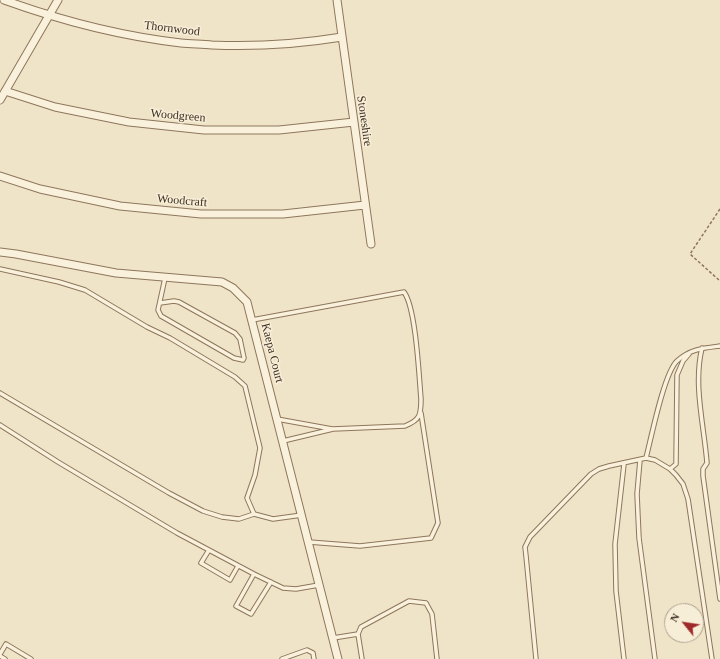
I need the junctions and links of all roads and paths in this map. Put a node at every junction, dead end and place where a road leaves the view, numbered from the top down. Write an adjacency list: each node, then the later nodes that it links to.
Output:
1 (4, 0): 4 (street, Thornwood)
2 (58, 0): 4 (street)
3 (337, 0): 5 (street, Stoneshire)
4 (49, 15): 5 (street, Thornwood); 6 (street)
5 (342, 37): 8 (street, Stoneshire)
6 (5, 91): 7 (street); 8 (street, Woodgreen)
7 (0, 100)
8 (354, 122): 10 (street, Stoneshire)
9 (0, 176): 10 (street, Woodcraft)
10 (365, 205): 12 (street, Stoneshire)
11 (720, 209): 16 (path)
12 (371, 244)
13 (0, 252): 15 (street, Kaepa Court)
14 (0, 269): 32 (lane)
15 (166, 278): 17 (lane); 18 (street, Kaepa Court)
16 (720, 281)
17 (160, 303): 17 (lane)
18 (252, 320): 23 (lane); 24 (street, Kaepa Court)
19 (720, 346): 20 (lane)
20 (702, 348): 21 (lane); 40 (lane)
21 (691, 351): 28 (lane); 31 (lane)
22 (0, 392): 32 (lane)
23 (421, 413): 26 (lane); 34 (lane)
24 (277, 419): 26 (lane); 27 (street, Kaepa Court)
25 (0, 425): 35 (lane)
26 (333, 429): 27 (lane)
27 (283, 441): 33 (street, Kaepa Court)
28 (646, 458): 29 (lane); 31 (lane)
29 (640, 460): 30 (lane); 52 (lane)
30 (624, 464): 50 (lane); 51 (lane)
31 (670, 469): 53 (lane)
32 (254, 514): 33 (lane)
33 (302, 515): 34 (street, Kaepa Court)
34 (309, 542): 39 (street, Kaepa Court)
35 (209, 550): 36 (lane); 36 (lane)
36 (238, 566): 37 (lane)
37 (254, 574): 38 (lane); 38 (lane)
38 (271, 582): 39 (lane)
39 (319, 584): 42 (street, Kaepa Court)
40 (720, 599)
41 (358, 634): 42 (lane); 48 (lane); 49 (lane)
42 (333, 638): 47 (street, Kaepa Court)
43 (2, 657): 44 (lane)
44 (31, 659)
45 (282, 659): 46 (lane)
46 (314, 659)
47 (338, 659)
48 (362, 659)
49 (437, 659)
50 (536, 659)
51 (624, 659)
52 (655, 659)
53 (712, 659)

